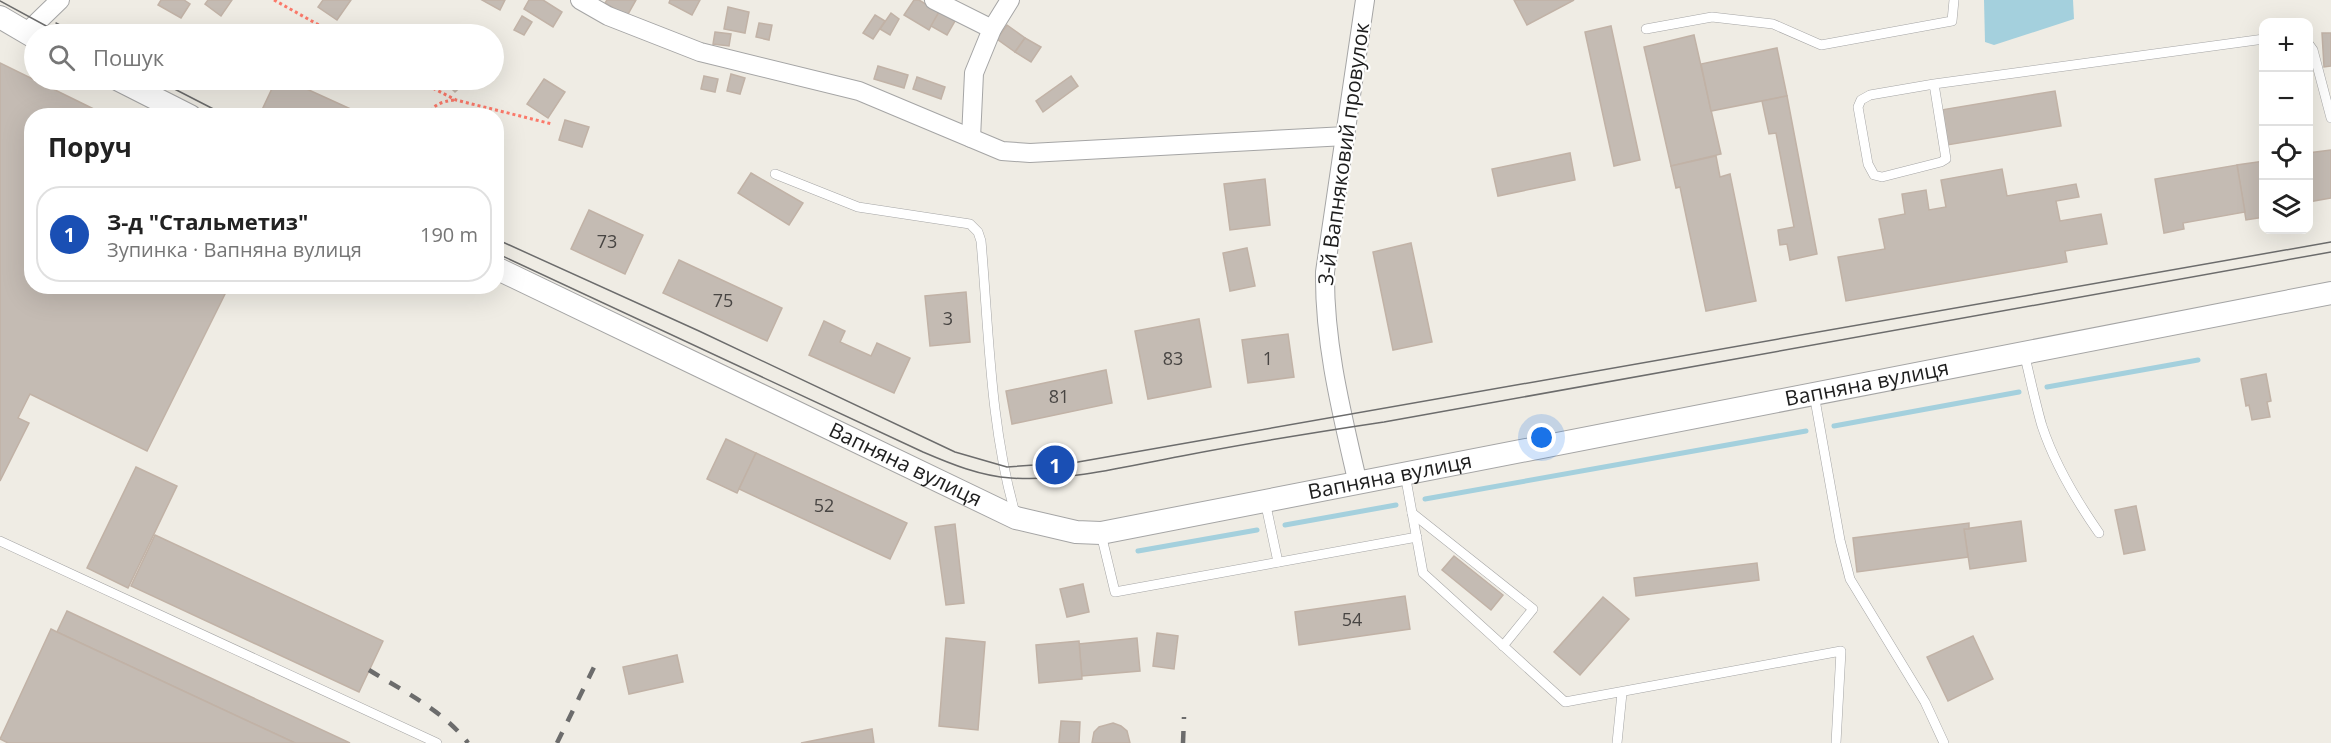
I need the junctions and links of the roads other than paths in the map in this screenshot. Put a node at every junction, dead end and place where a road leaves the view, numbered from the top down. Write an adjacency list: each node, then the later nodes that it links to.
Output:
1 (60, 0): 8 (street)
2 (580, 0): 19 (street)
3 (934, 0): 9 (street)
4 (1010, 0): 9 (street)
5 (1365, 0): 18 (street, 3-й Вапняковий провулок)
6 (1954, 0): 10 (lane)
7 (0, 17): 11 (street)
8 (39, 24)
9 (992, 29): 19 (street)
10 (1646, 29)
11 (24, 31)
12 (2259, 40): 14 (lane)
13 (2313, 50): 17 (lane)
14 (1934, 84): 14 (lane)
15 (139, 90): 16 (street)
16 (174, 108)
17 (2331, 118)
18 (1346, 136): 19 (street); 26 (street, 3-й Вапняковий провулок)
19 (971, 138)
20 (775, 174): 29 (lane)
21 (504, 272): 29 (street, Вапняна вулиця)
22 (2331, 293): 23 (street, Вапняна вулиця)
23 (2024, 353): 24 (street, Вапняна вулиця); 31 (lane)
24 (1814, 394): 25 (street, Вапняна вулиця); 40 (lane)
25 (1405, 474): 26 (street, Вапняна вулиця); 28 (lane)
26 (1358, 484): 27 (street, Вапняна вулиця)
27 (1265, 501): 30 (street, Вапняна вулиця); 34 (lane)
28 (1412, 513): 32 (lane); 35 (lane)
29 (1016, 518): 30 (street, Вапняна вулиця)
30 (1101, 533): 34 (lane)
31 (2099, 533)
32 (1417, 537): 34 (lane); 35 (lane)
33 (0, 541): 37 (lane)
34 (1278, 562)
35 (1503, 646): 36 (lane)
36 (1622, 693): 38 (lane); 39 (lane)
37 (437, 743)
38 (1617, 743)
39 (1836, 743)
40 (1944, 743)

